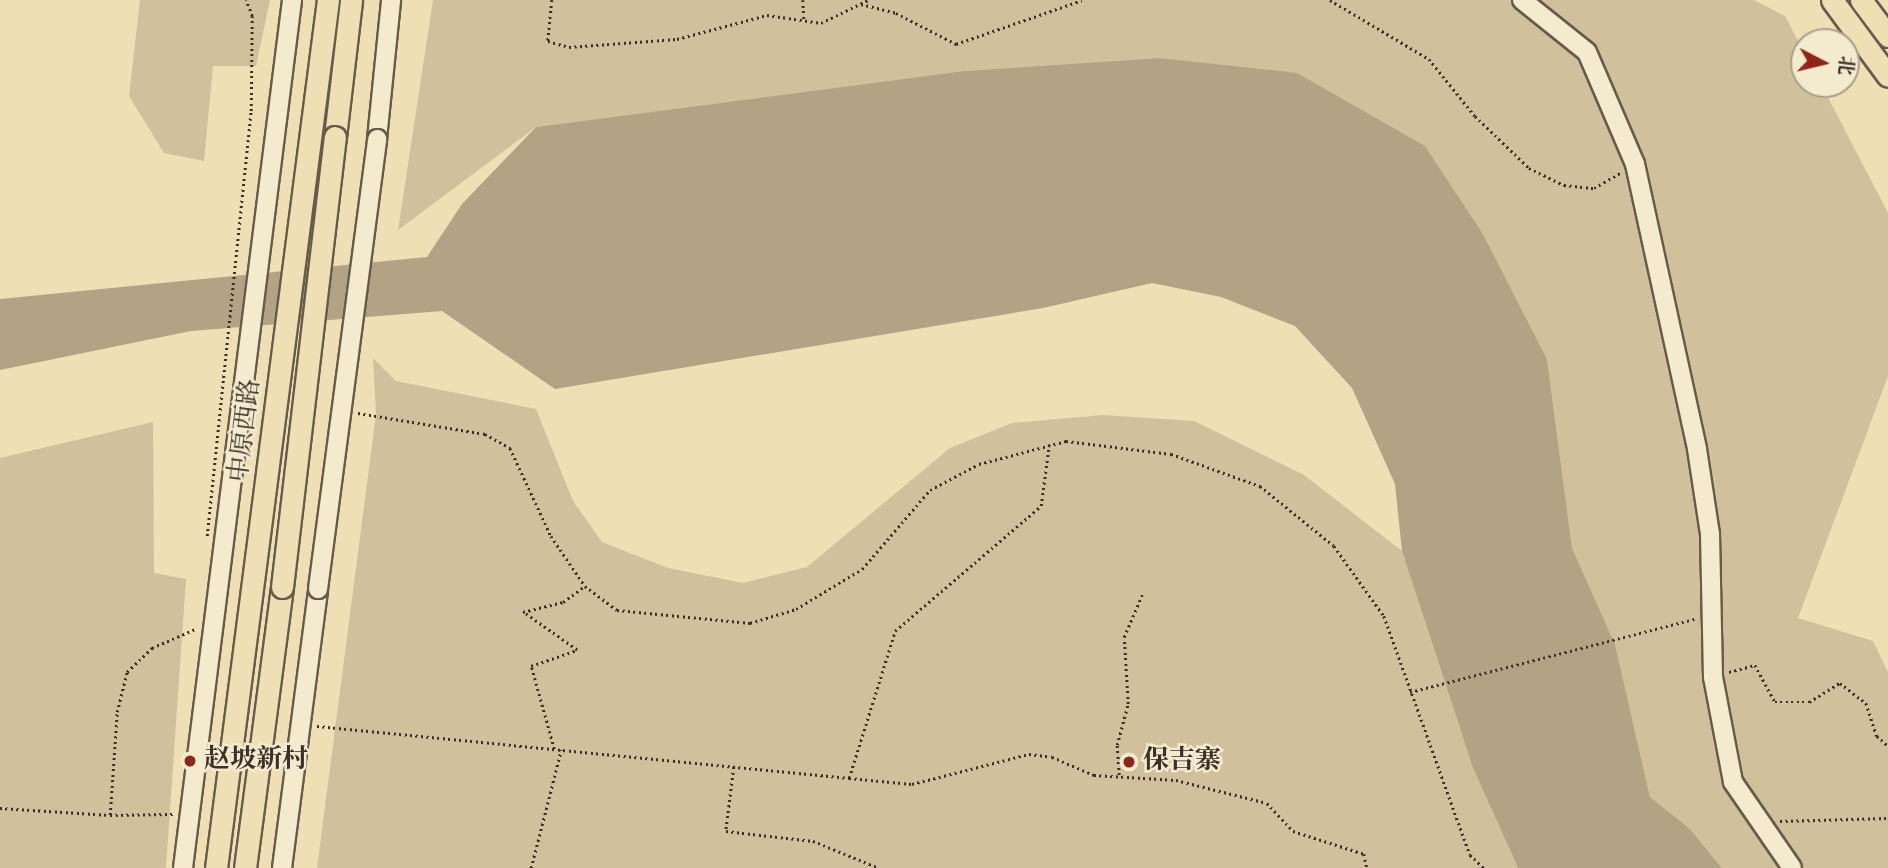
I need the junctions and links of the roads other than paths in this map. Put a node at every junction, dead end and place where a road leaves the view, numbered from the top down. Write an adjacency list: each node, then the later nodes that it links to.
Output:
1 (292, 0): 10 (street)
2 (328, 0): 11 (main road, 中原西路)
3 (351, 0): 12 (main road, 中原西路, bridge)
4 (391, 0): 13 (street, bridge)
5 (1522, 0): 14 (street)
6 (1832, 0): 9 (main road)
7 (1861, 0): 8 (main road)
8 (1888, 36)
9 (1888, 76)
10 (183, 868)
11 (216, 868)
12 (245, 868)
13 (282, 868)
14 (1792, 868)

